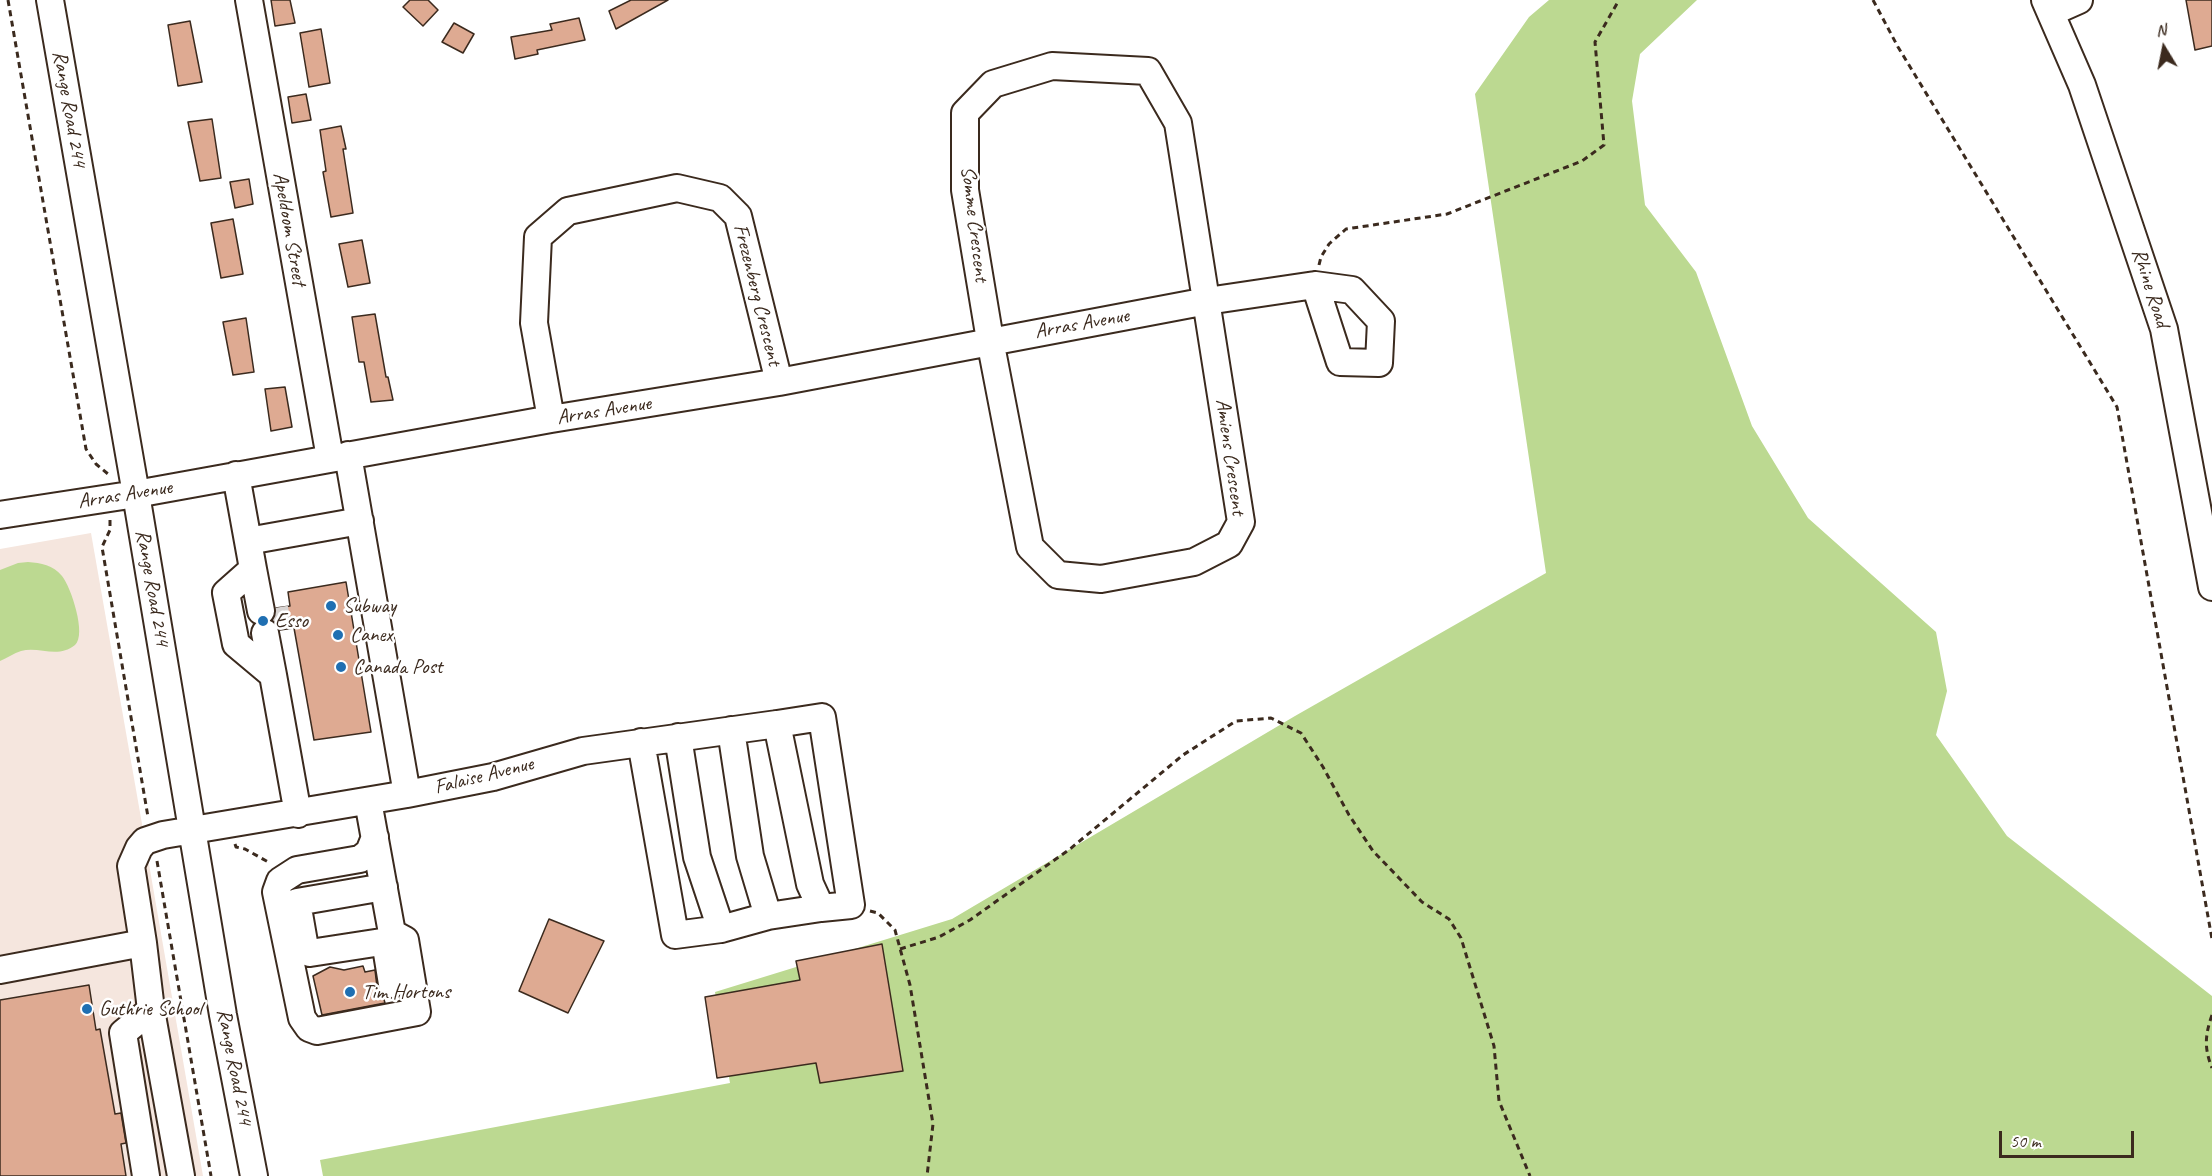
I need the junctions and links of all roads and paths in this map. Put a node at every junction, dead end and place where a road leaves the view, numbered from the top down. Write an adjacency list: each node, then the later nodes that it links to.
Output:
1 (8, 0): 16 (path)
2 (50, 0): 15 (street, Range Road 244)
3 (249, 0): 13 (street, Apeldoom Street)
4 (1619, 0): 8 (path)
5 (1874, 0): 40 (path)
6 (2079, 0): 7 (street)
7 (2048, 6): 20 (street, Rhine Road)
8 (1315, 285): 9 (street, Arras Avenue)
9 (1207, 301): 10 (street, Arras Avenue); 10 (street, Somme Crescent); 10 (street, Amiens Crescent)
10 (990, 340): 11 (street, Arras Avenue)
11 (779, 382): 12 (street, Arras Avenue); 12 (street, Frezenberg Crescent)
12 (552, 419): 13 (street, Arras Avenue)
13 (339, 457): 14 (street, Arras Avenue); 18 (street, Apeldoom Street)
14 (236, 475): 15 (street, Arras Avenue); 19 (street)
15 (136, 494): 16 (street, Arras Avenue); 31 (street, Range Road 244)
16 (110, 497): 17 (street, Arras Avenue)
17 (0, 515)
18 (360, 522): 19 (street); 27 (street, Apeldoom Street)
19 (248, 541): 21 (street)
20 (2212, 587)
21 (265, 612): 22 (street); 22 (street)
22 (273, 675): 29 (street)
23 (777, 724): 24 (street, Falaise Avenue); 35 (street, Falaise Avenue); 36 (street)
24 (732, 730): 25 (street, Falaise Avenue); 37 (street)
25 (678, 737): 26 (street, Falaise Avenue); 38 (street)
26 (641, 742): 27 (street, Falaise Avenue); 38 (street)
27 (407, 794): 28 (street, Falaise Avenue)
28 (368, 801): 29 (street, Falaise Avenue); 32 (street)
29 (298, 814): 30 (street, Falaise Avenue)
30 (232, 825): 31 (street, Falaise Avenue); 33 (path)
31 (192, 830): 41 (street, Falaise Avenue); 50 (street, Range Road 244)
32 (375, 837): 33 (street); 34 (street)
33 (284, 877): 39 (street)
34 (384, 887): 39 (street); 39 (street)
35 (851, 905): 36 (street); 42 (path)
36 (821, 908): 37 (street)
37 (768, 916): 38 (street)
38 (721, 929)
39 (390, 937): 44 (street)
40 (2212, 939)
41 (143, 943): 43 (street); 45 (street, Falaise Avenue)
42 (900, 949): 51 (path); 52 (path)
43 (0, 970)
44 (392, 984)
45 (151, 1010): 48 (street); 49 (street, Falaise Avenue)
46 (2212, 1015): 47 (path)
47 (2212, 1068)
48 (146, 1176)
49 (181, 1176)
50 (254, 1176)
51 (927, 1176)
52 (1530, 1176)

